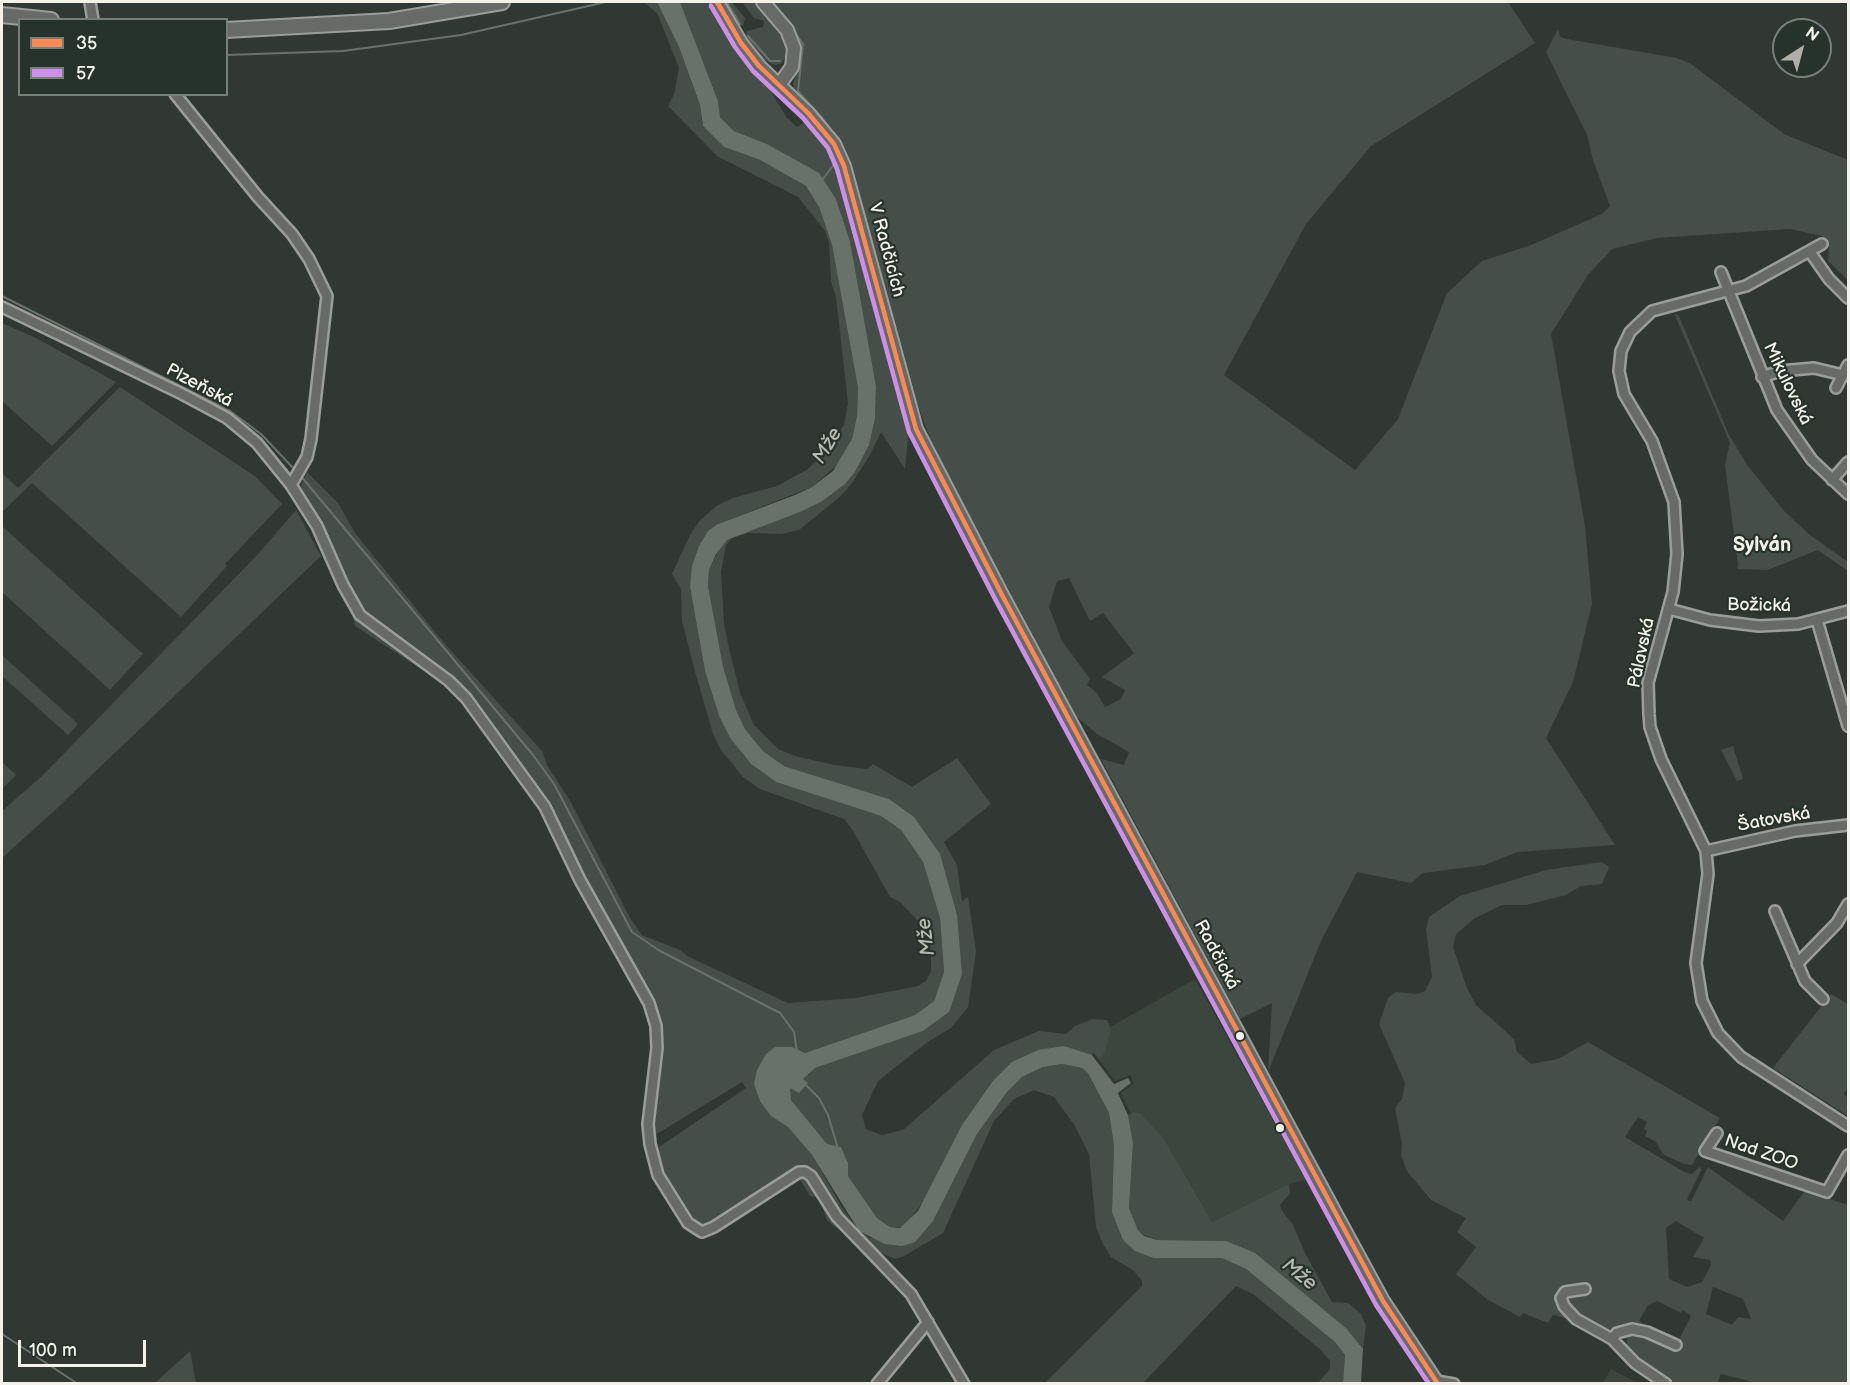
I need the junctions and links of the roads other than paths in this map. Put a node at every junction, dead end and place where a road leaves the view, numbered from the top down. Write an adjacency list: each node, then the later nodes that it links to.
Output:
1 (90, 2): 7 (street)
2 (502, 2): 8 (main road)
3 (717, 2): 9 (street, V Radčicích)
4 (763, 2): 9 (street)
5 (2, 15): 6 (main road)
6 (31, 18)
7 (93, 18)
8 (228, 30)
9 (779, 85): 25 (street, V Radčicích)
10 (177, 96): 23 (street)
11 (1822, 244): 12 (street, Pálavská)
12 (1810, 252): 14 (street, Pálavská); 15 (street)
13 (1721, 272): 14 (street, Mikulovská)
14 (1728, 292): 19 (street, Mikulovská); 26 (street, Pálavská)
15 (1848, 298)
16 (2, 307): 23 (street, Plzeňská)
17 (1848, 365): 18 (street)
18 (1843, 375): 19 (street); 20 (street)
19 (1762, 377): 22 (street, Mikulovská)
20 (1836, 388)
21 (1848, 462): 22 (street)
22 (1832, 480): 24 (street, Mikulovská)
23 (293, 482): 40 (street, Plzeňská)
24 (1848, 494)
25 (972, 537): 43 (street, Radčická)
26 (1669, 609): 28 (street, Božická); 31 (street, Pálavská)
27 (1848, 611): 28 (street, Božická)
28 (1817, 620): 29 (street)
29 (1848, 726)
30 (1848, 825): 31 (street, Šatovská)
31 (1706, 851): 36 (street, Pálavská)
32 (1848, 904): 34 (street)
33 (1775, 911): 34 (street)
34 (1797, 964): 35 (street)
35 (1823, 999)
36 (1848, 1126)
37 (1717, 1133): 38 (street, Nad ZOO)
38 (1848, 1155)
39 (1585, 1288): 41 (street)
40 (928, 1322): 44 (street); 45 (street)
41 (1612, 1339): 42 (street); 47 (street)
42 (1676, 1345)
43 (1437, 1382): 46 (street)
44 (877, 1383)
45 (964, 1383)
46 (1454, 1383)
47 (1666, 1383)

